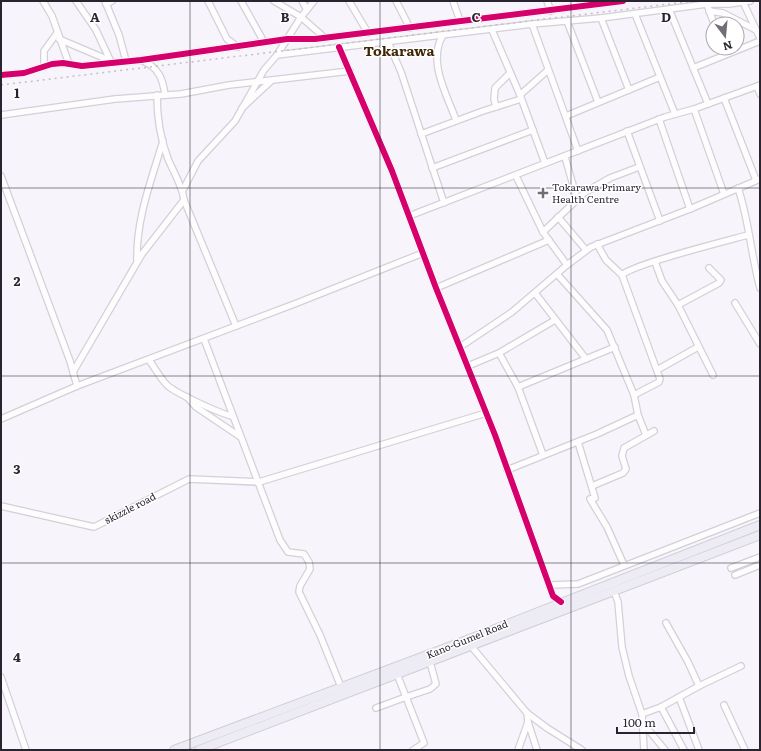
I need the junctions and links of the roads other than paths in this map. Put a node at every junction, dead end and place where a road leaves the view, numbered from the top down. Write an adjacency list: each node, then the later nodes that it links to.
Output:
1 (43, 1): 31 (street)
2 (76, 1): 47 (street)
3 (208, 1): 41 (street)
4 (241, 1): 39 (street)
5 (274, 1): 23 (street)
6 (302, 1): 18 (street)
7 (314, 1): 18 (street)
8 (349, 1): 32 (street)
9 (396, 1): 28 (street)
10 (453, 1): 25 (street)
11 (547, 1): 19 (street)
12 (623, 1): 19 (street)
13 (750, 1): 15 (street)
14 (107, 2): 48 (street)
15 (742, 2): 16 (street); 30 (street)
16 (707, 4): 17 (street); 20 (street)
17 (669, 9): 21 (street); 51 (street)
18 (307, 10): 23 (street)
19 (551, 11): 25 (street)
20 (709, 11): 22 (street); 30 (street)
21 (635, 14): 24 (street); 56 (street)
22 (711, 16)
23 (301, 17): 34 (street); 37 (street)
24 (601, 18): 26 (street); 60 (street)
25 (460, 21): 28 (street)
26 (567, 21): 27 (street); 66 (street)
27 (532, 24): 29 (street); 52 (street)
28 (410, 28): 32 (street)
29 (492, 30): 33 (street); 54 (street)
30 (756, 30): 35 (street)
31 (56, 33): 36 (street); 50 (street)
32 (368, 33): 34 (street)
33 (442, 35): 40 (street); 75 (street)
34 (325, 38): 37 (street)
35 (760, 38)
36 (59, 39): 47 (street); 49 (street)
37 (287, 39): 39 (street); 44 (street)
38 (760, 41): 43 (street)
39 (264, 42): 41 (street)
40 (388, 42): 42 (street); 78 (street)
41 (238, 47): 46 (street)
42 (339, 47): 44 (street); 53 (street)
43 (745, 47)
44 (277, 55): 58 (street)
45 (721, 56): 51 (street)
46 (141, 60): 48 (street); 63 (street)
47 (111, 61): 48 (street); 49 (street)
48 (126, 61)
49 (69, 64): 50 (street)
50 (44, 67): 55 (street)
51 (693, 68): 67 (street)
52 (548, 70): 64 (street); 73 (street)
53 (350, 71): 57 (street); 95 (street)
54 (510, 73): 64 (street); 68 (street)
55 (1, 75)
56 (660, 77): 60 (street); 71 (street)
57 (271, 81): 58 (street); 69 (street)
58 (257, 82): 63 (street); 69 (street)
59 (759, 86): 61 (street); 65 (street)
60 (629, 90): 66 (street)
61 (760, 94)
62 (157, 95): 63 (street); 72 (street); 79 (street)
63 (165, 95)
64 (520, 97): 68 (street); 76 (street)
65 (724, 98): 67 (street); 87 (street)
66 (598, 102): 73 (street)
67 (708, 104): 70 (street)
68 (496, 106): 75 (street)
69 (242, 108): 89 (street)
70 (694, 109): 71 (street); 90 (street)
71 (675, 114): 74 (street)
72 (1, 115)
73 (566, 116): 80 (street)
74 (659, 119): 77 (street); 94 (street)
75 (456, 120): 78 (street)
76 (533, 130): 82 (street); 84 (street)
77 (627, 132): 80 (street); 83 (street)
78 (421, 134): 84 (street)
79 (163, 141): 89 (street); 104 (street)
80 (578, 151): 81 (street)
81 (565, 157): 82 (street); 91 (street)
82 (545, 163): 86 (street)
83 (639, 167): 91 (street); 97 (street)
84 (432, 168): 93 (street)
85 (1, 176): 127 (street)
86 (516, 176): 93 (street); 98 (street)
87 (758, 179): 88 (street)
88 (738, 188): 90 (street); 99 (street)
89 (183, 190): 92 (street)
90 (724, 194): 94 (street)
91 (577, 199): 96 (street)
92 (184, 200): 104 (street); 116 (street)
93 (444, 203): 95 (street)
94 (690, 209): 97 (street)
95 (409, 216): 103 (street)
96 (558, 217): 98 (street); 102 (street)
97 (660, 221): 101 (street)
98 (543, 232): 100 (street)
99 (748, 234): 105 (street); 111 (street)
100 (549, 240): 106 (street); 110 (street)
101 (597, 244): 102 (street); 109 (street)
102 (586, 250): 106 (street)
103 (423, 253): 110 (street); 116 (street)
104 (137, 261): 127 (street)
105 (655, 262): 109 (street); 114 (street)
106 (567, 265): 108 (street)
107 (709, 268): 114 (street)
108 (557, 274): 112 (street); 120 (street)
109 (622, 275): 126 (street)
110 (436, 288): 119 (street)
111 (760, 288)
112 (535, 293): 115 (street); 119 (street)
113 (735, 303): 118 (street)
114 (678, 306): 121 (street)
115 (555, 320): 122 (street); 123 (street)
116 (236, 326): 117 (street)
117 (204, 339): 124 (street); 135 (street)
118 (760, 344)
119 (460, 347): 125 (street)
120 (615, 347): 123 (street); 131 (street)
121 (698, 347): 126 (street); 128 (street)
122 (499, 353): 125 (street); 130 (street)
123 (586, 359): 130 (street)
124 (149, 360): 129 (street); 132 (street)
125 (468, 366): 133 (street)
126 (657, 370): 131 (street)
127 (72, 372): 129 (street)
128 (713, 375)
129 (78, 386): 136 (street)
130 (518, 387): 141 (street)
131 (634, 395): 134 (street)
132 (187, 397): 135 (street); 139 (street)
133 (486, 413): 142 (street); 143 (street, skizzle road)
134 (638, 415): 138 (street); 140 (street)
135 (232, 416): 139 (street)
136 (1, 418)
137 (654, 431): 138 (street)
138 (646, 435): 144 (street)
139 (240, 437): 143 (street)
140 (578, 442): 141 (street); 144 (street)
141 (543, 455): 142 (street)
142 (507, 470): 154 (street)
143 (259, 482): 145 (street, skizzle road); 165 (street)
144 (592, 486): 151 (street)
145 (1, 506)
146 (760, 513): 151 (street)
147 (760, 525): 156 (main road, Kano-Gumel Road)
148 (760, 535): 155 (main road, Kano-Gumel Road)
149 (760, 557): 152 (street)
150 (760, 565): 153 (street)
151 (624, 566): 154 (street)
152 (731, 568)
153 (735, 575)
154 (549, 585): 156 (street)
155 (614, 591): 158 (main road, Kano-Gumel Road); 172 (street)
156 (561, 602): 160 (main road, Kano-Gumel Road)
157 (666, 623): 164 (street)
158 (471, 646): 159 (main road, Kano-Gumel Road); 171 (street)
159 (430, 662): 160 (main road, Kano-Gumel Road); 166 (street)
160 (415, 663): 162 (main road, Kano-Gumel Road); 165 (main road, Kano-Gumel Road)
161 (741, 666): 164 (street)
162 (397, 674): 166 (street); 177 (main road, Kano-Gumel Road)
163 (1, 677): 175 (street)
164 (700, 686): 167 (street)
165 (340, 687): 176 (main road, Kano-Gumel Road)
166 (406, 697): 170 (street); 178 (street)
167 (679, 697): 169 (street); 185 (street)
168 (724, 705): 186 (street)
169 (661, 707): 172 (street); 184 (street)
170 (376, 708)
171 (527, 713): 173 (street); 181 (street)
172 (642, 714): 174 (street)
173 (528, 722): 179 (street); 180 (street)
174 (642, 722): 182 (street); 183 (street)
175 (26, 750)
176 (174, 750)
177 (199, 750)
178 (413, 750)
179 (518, 750)
180 (537, 750)
181 (582, 750)
182 (644, 750)
183 (665, 750)
184 (684, 750)
185 (699, 750)
186 (745, 750)

